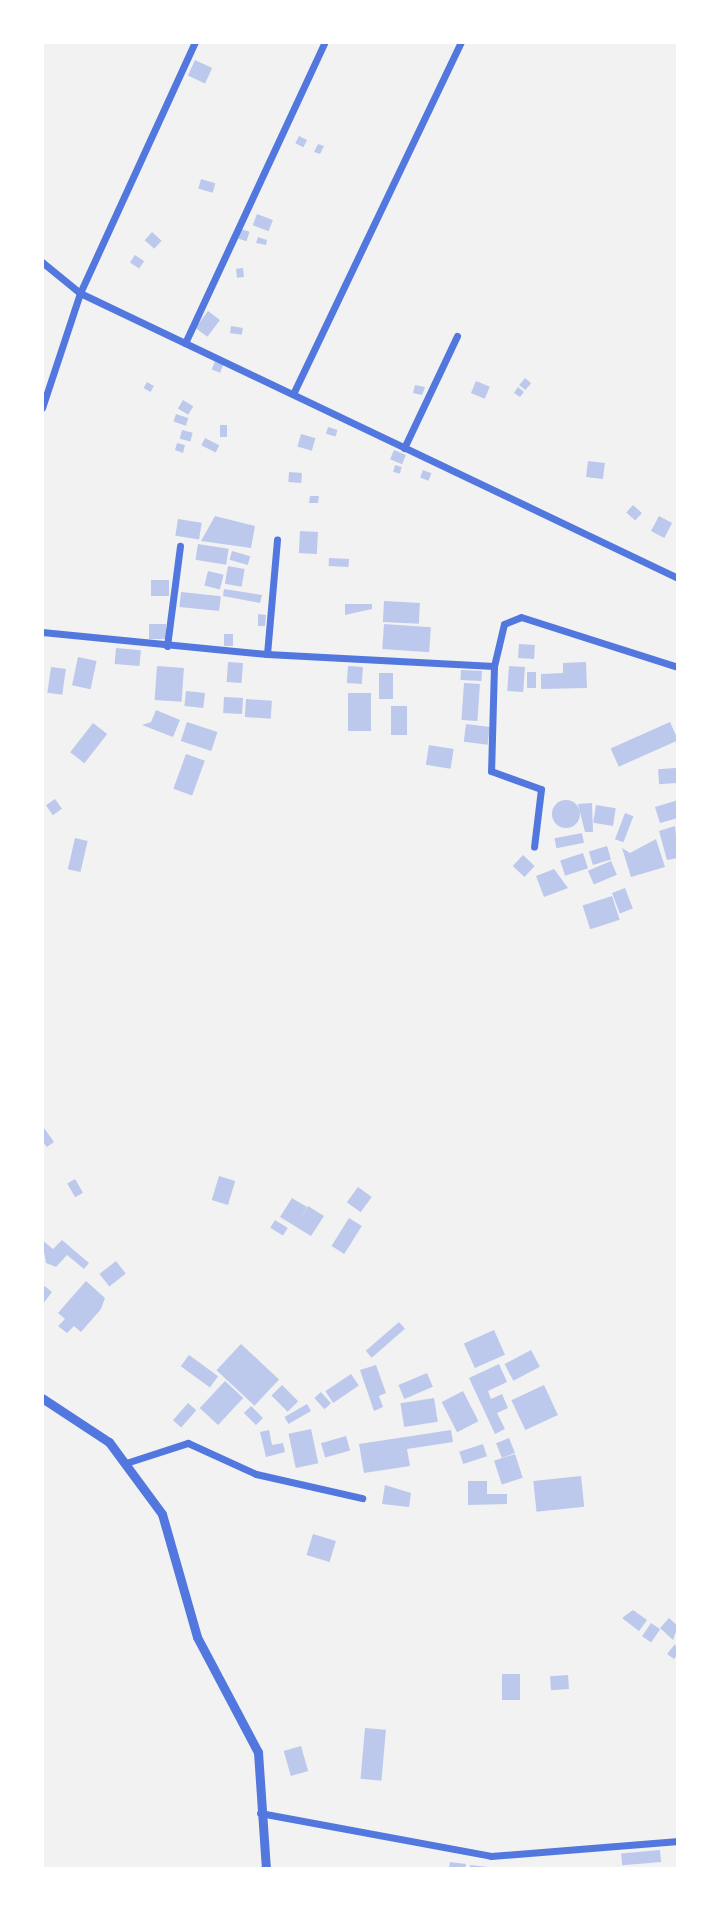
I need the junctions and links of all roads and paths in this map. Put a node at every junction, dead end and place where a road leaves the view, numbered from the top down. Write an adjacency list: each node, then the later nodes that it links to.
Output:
1 (195, 42): 5 (street)
2 (325, 42): 7 (street)
3 (461, 42): 8 (street)
4 (42, 262): 5 (street)
5 (80, 293): 7 (street); 9 (street)
6 (457, 336): 10 (street)
7 (184, 343): 8 (street)
8 (293, 394): 10 (street)
9 (42, 408)
10 (404, 448): 13 (street)
11 (277, 539): 16 (street)
12 (180, 546): 15 (street)
13 (678, 578)
14 (42, 632): 15 (street)
15 (167, 646): 16 (street)
16 (267, 654): 17 (street)
17 (494, 666): 18 (street); 19 (street)
18 (678, 667)
19 (534, 847)
20 (42, 1398): 21 (street)
21 (129, 1462): 22 (street); 23 (street)
22 (362, 1498)
23 (259, 1813): 24 (street); 25 (street)
24 (678, 1841)
25 (266, 1869)

